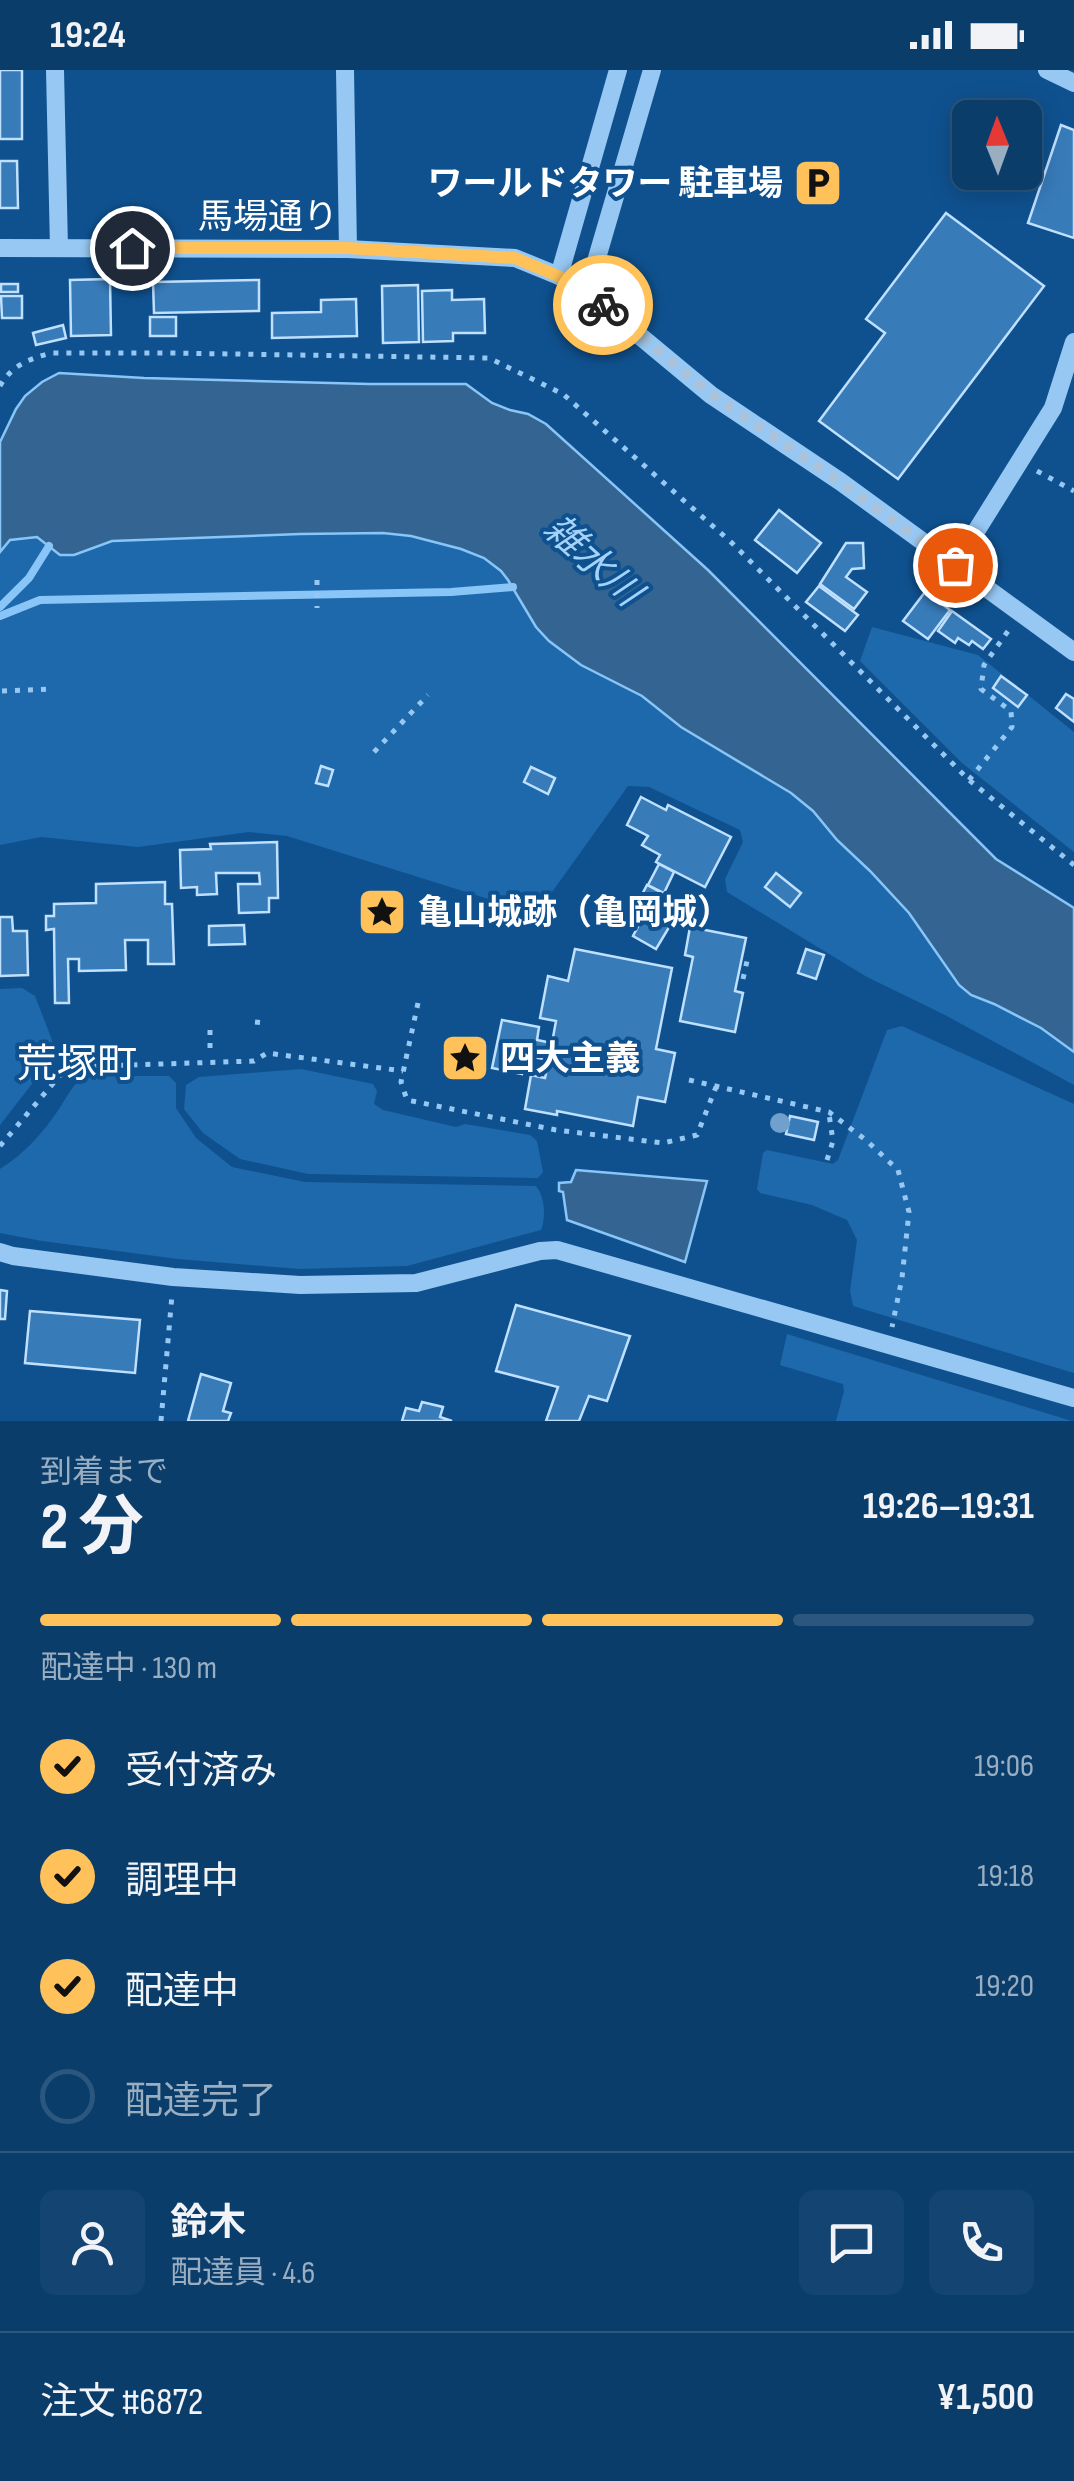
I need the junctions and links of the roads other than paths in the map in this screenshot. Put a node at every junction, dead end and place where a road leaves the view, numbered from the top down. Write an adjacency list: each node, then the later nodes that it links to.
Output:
1 (56, 70): 8 (street)
2 (345, 70): 9 (street)
3 (618, 70): 10 (street)
4 (652, 70): 11 (street)
5 (1047, 70): 6 (street)
6 (1074, 84)
7 (0, 248): 8 (street, 馬場通り)
8 (59, 248): 9 (street, 馬場通り)
9 (348, 248): 10 (street, 馬場通り)
10 (558, 276): 11 (street, 馬場通り)
11 (587, 292): 13 (street, 馬場通り)
12 (1074, 342): 13 (street)
13 (955, 565): 14 (street, 馬場通り)
14 (1074, 652)
15 (0, 1252): 16 (street)
16 (1074, 1398)

